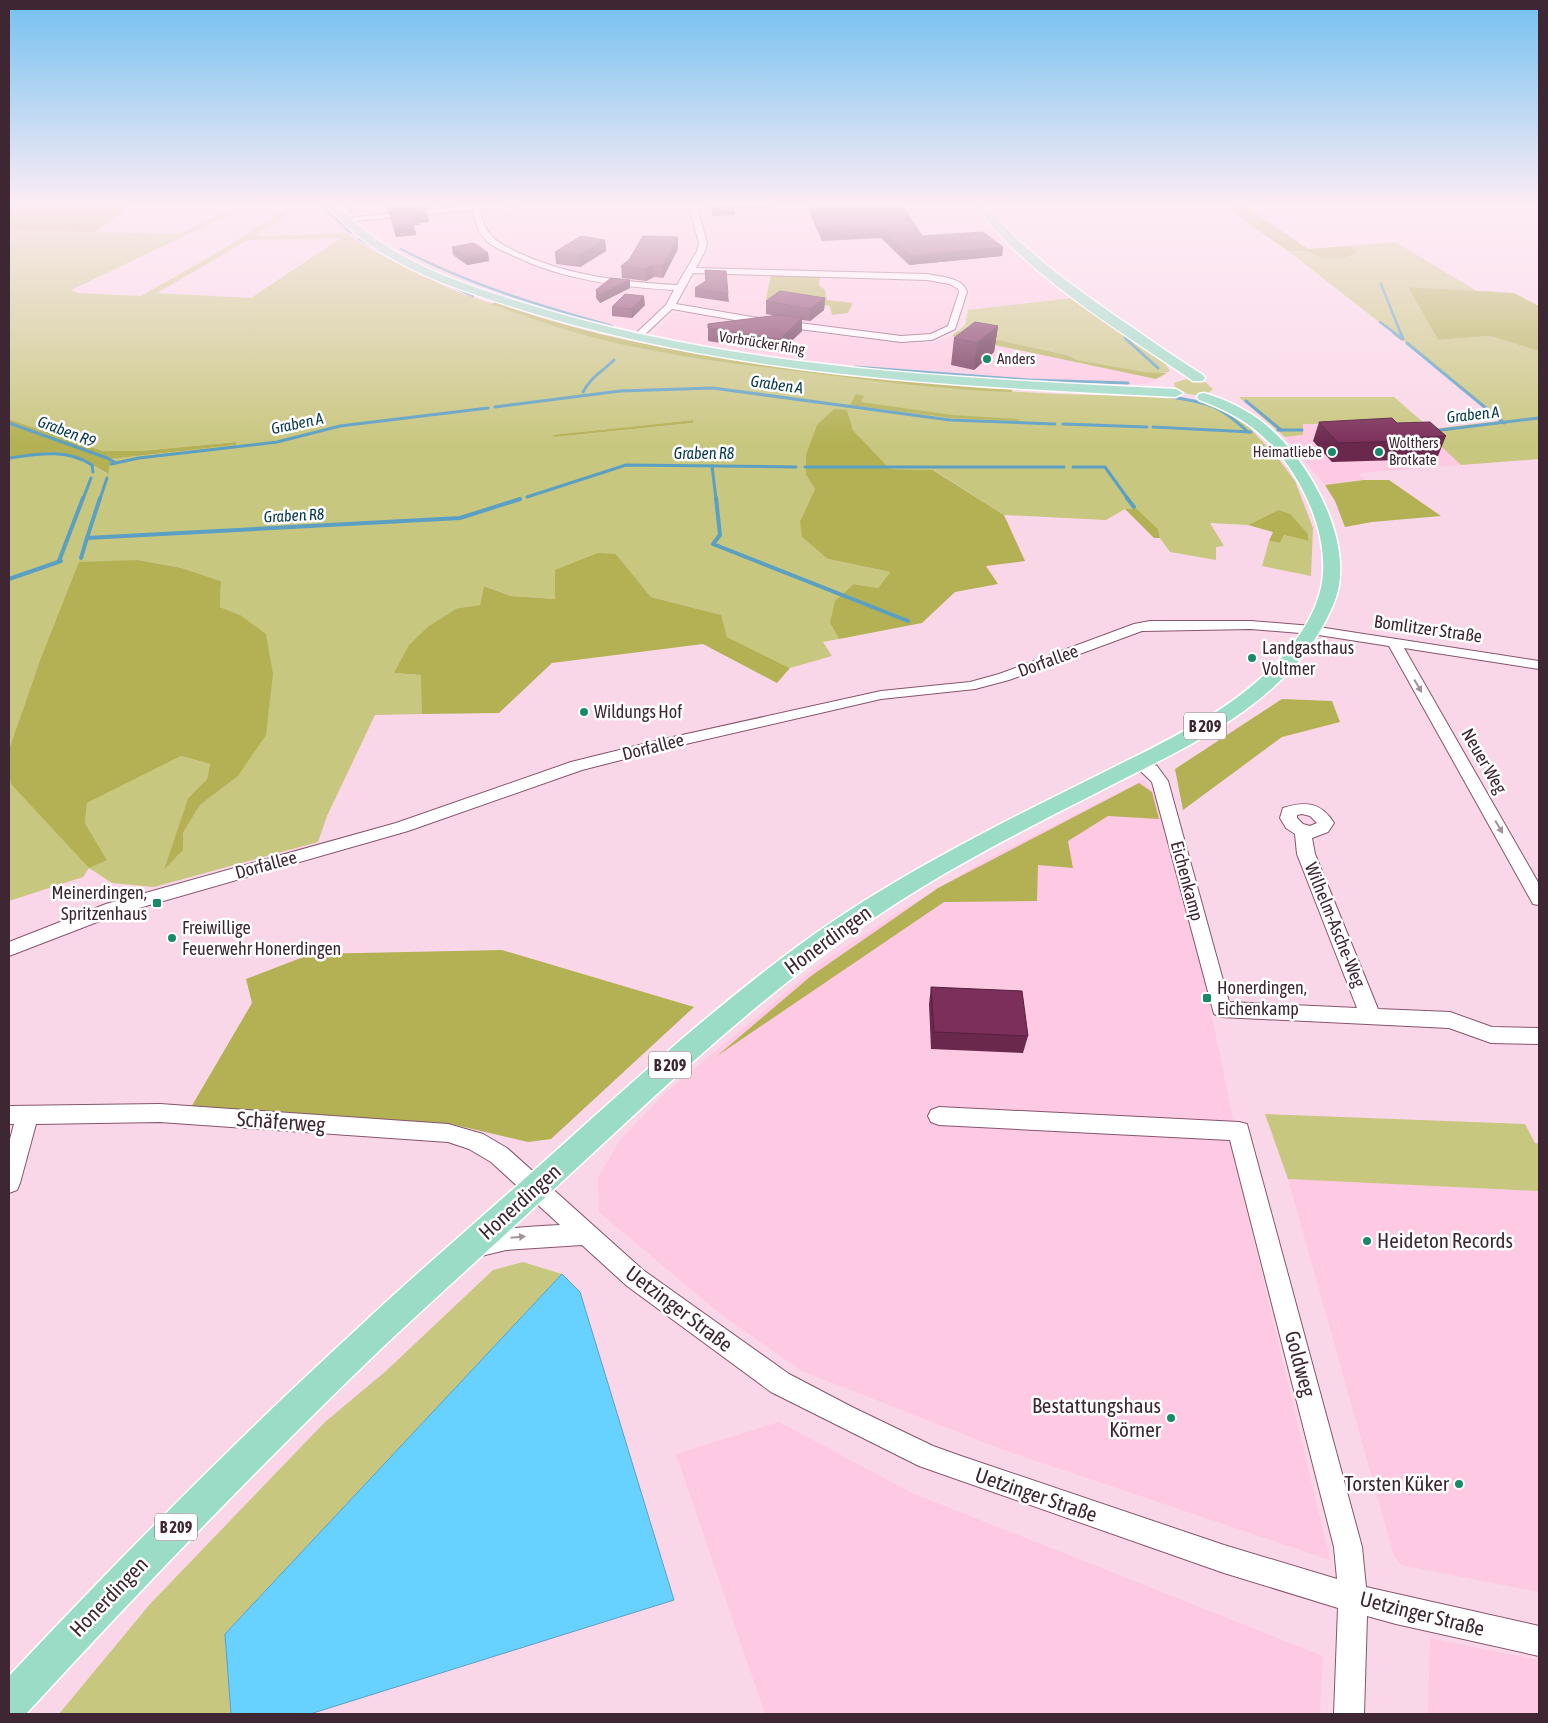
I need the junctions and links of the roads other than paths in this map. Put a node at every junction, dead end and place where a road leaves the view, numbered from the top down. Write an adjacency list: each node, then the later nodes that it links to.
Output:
1 (457, 283): 8 (main road, Vorbrücker Ring)
2 (639, 283): 6 (street)
3 (684, 283): 6 (street)
4 (954, 283): 7 (street)
5 (1061, 283): 9 (main road, B 209)
6 (681, 288): 7 (street)
7 (670, 306): 8 (street)
8 (636, 338): 11 (main road, Vorbrücker Ring)
9 (1172, 362): 10 (main road, B 209); 11 (main road)
10 (1211, 384): 11 (main road); 12 (main road); 13 (main road, B 209)
11 (1174, 385): 12 (main road, B 209)
12 (1204, 397): 13 (main road, B 209)
13 (1251, 420): 14 (main road, B 209)
14 (1312, 630): 15 (street, Bomlitzer Straße); 17 (main road, B 209); 20 (street, Dorfallee)
15 (1396, 643): 16 (street, Bomlitzer Straße); 19 (street, Neuer Weg, one-way to 19)
16 (1539, 665)
17 (1139, 762): 21 (street, Eichenkamp); 27 (main road, Honerdingen / B 209)
18 (1303, 831): 22 (street, Wilhelm-Asche-Weg)
19 (1539, 899)
20 (9, 948)
21 (1221, 1009): 22 (street, Wilhelm-Asche-Weg)
22 (1371, 1017): 23 (street, Wilhelm-Asche-Weg)
23 (1539, 1036)
24 (18, 1116): 26 (street); 27 (street, Schäferweg)
25 (939, 1116): 30 (street, Goldweg)
26 (9, 1183)
27 (535, 1188): 28 (street, Schäferweg); 29 (main road, Honerdingen / B 209)
28 (585, 1234): 29 (street, one-way to 28); 30 (street, Uetzinger Straße)
29 (471, 1247): 32 (main road, Honerdingen / B 209)
30 (1354, 1598): 31 (street, Uetzinger Straße); 33 (street, Goldweg)
31 (1539, 1641)
32 (9, 1704)
33 (1349, 1714)

